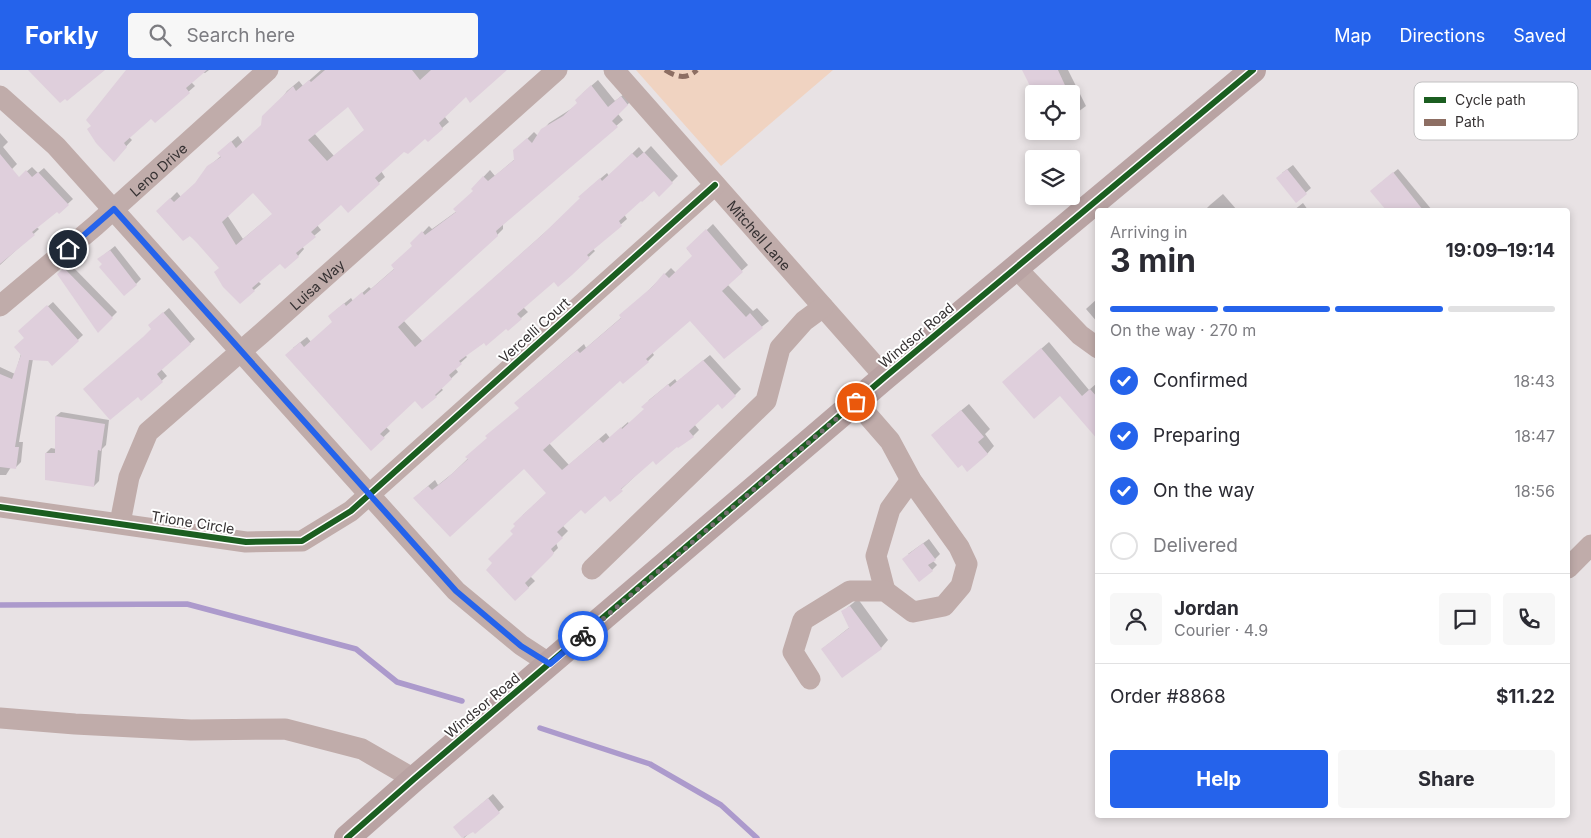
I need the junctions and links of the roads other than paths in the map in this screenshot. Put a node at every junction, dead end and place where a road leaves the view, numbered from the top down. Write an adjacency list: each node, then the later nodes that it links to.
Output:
1 (268, 70): 7 (street, Leno Drive)
2 (556, 70): 12 (street, Luisa Way)
3 (614, 70): 6 (street, Mitchell Lane)
4 (1253, 70): 8 (main road, Windsor Road)
5 (0, 96): 7 (street)
6 (715, 185): 10 (street, Mitchell Lane); 16 (street, Vercelli Court)
7 (114, 209): 9 (street, Leno Drive); 12 (street)
8 (1016, 268): 11 (street); 13 (main road, Windsor Road)
9 (0, 306)
10 (823, 307): 13 (street, Mitchell Lane); 21 (street)
11 (1095, 346)
12 (241, 351): 16 (street); 18 (street, Luisa Way)
13 (885, 377): 14 (main road, Windsor Road)
14 (856, 402): 15 (street); 23 (main road, Windsor Road)
15 (911, 480): 22 (street); 22 (street)
16 (369, 496): 18 (street, Trione Circle); 23 (street)
17 (0, 507): 18 (street, Trione Circle)
18 (120, 523)
19 (1591, 545): 20 (street)
20 (1570, 566)
21 (592, 569)
22 (885, 591): 24 (street)
23 (550, 664): 26 (main road, Windsor Road)
24 (810, 679)
25 (0, 718): 26 (street)
26 (414, 778): 27 (main road, Windsor Road)
27 (348, 838)

